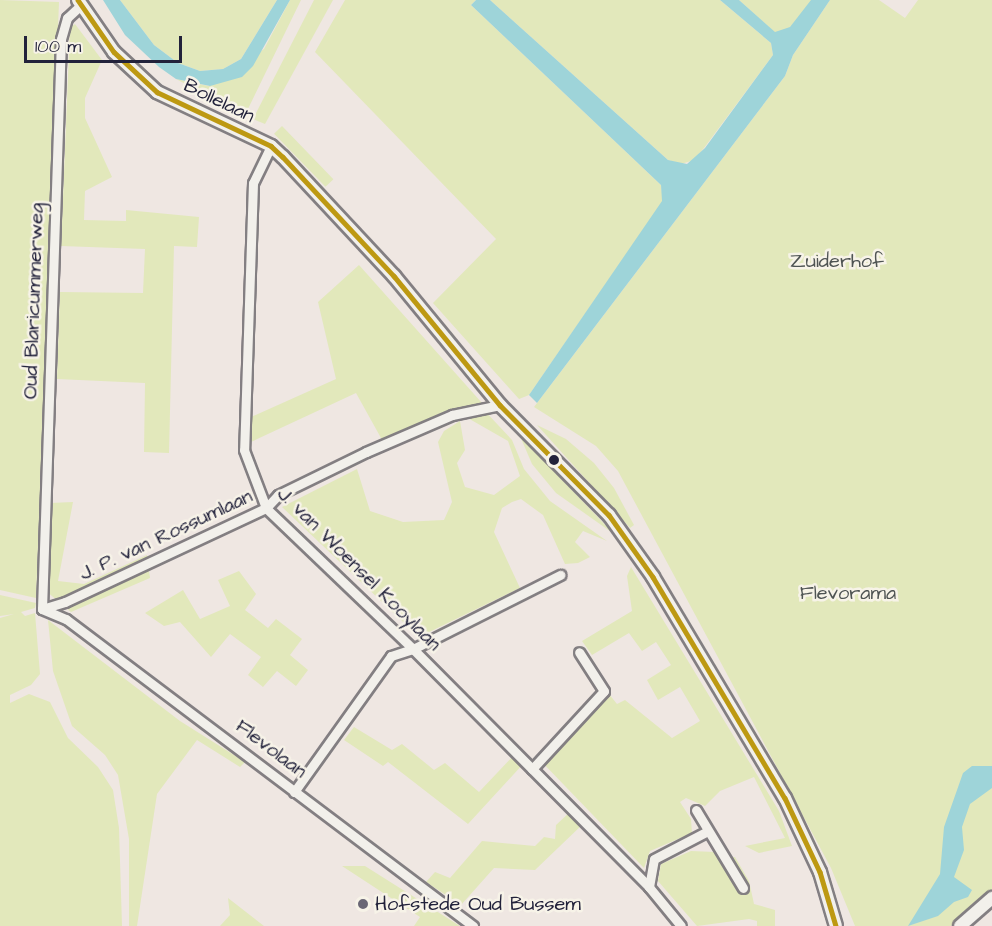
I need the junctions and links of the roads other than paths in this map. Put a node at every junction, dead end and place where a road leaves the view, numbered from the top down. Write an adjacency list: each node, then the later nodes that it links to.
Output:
1 (79, 3): 2 (main road, Bollelaan); 6 (street, Oud Blaricummerweg)
2 (271, 146): 3 (main road, Bollelaan); 4 (street, J. van Woensel Kooylaan)
3 (500, 405): 4 (street, J. P. van Rossumlaan); 19 (main road, Bollelaan)
4 (266, 508): 6 (street, J. P. van Rossumlaan); 7 (street, J. van Woensel Kooylaan)
5 (560, 574): 7 (street)
6 (42, 609): 10 (street, Flevolaan)
7 (413, 648): 9 (street, J. van Woensel Kooylaan); 10 (street)
8 (579, 652): 9 (street)
9 (532, 769): 13 (street, J. van Woensel Kooylaan)
10 (294, 792): 17 (street, Flevolaan)
11 (696, 810): 12 (street)
12 (706, 832): 13 (street); 14 (street)
13 (649, 886): 18 (street, J. van Woensel Kooylaan)
14 (743, 888)
15 (992, 898): 16 (main road)
16 (966, 924)
17 (473, 926)
18 (681, 926)
19 (836, 926)

